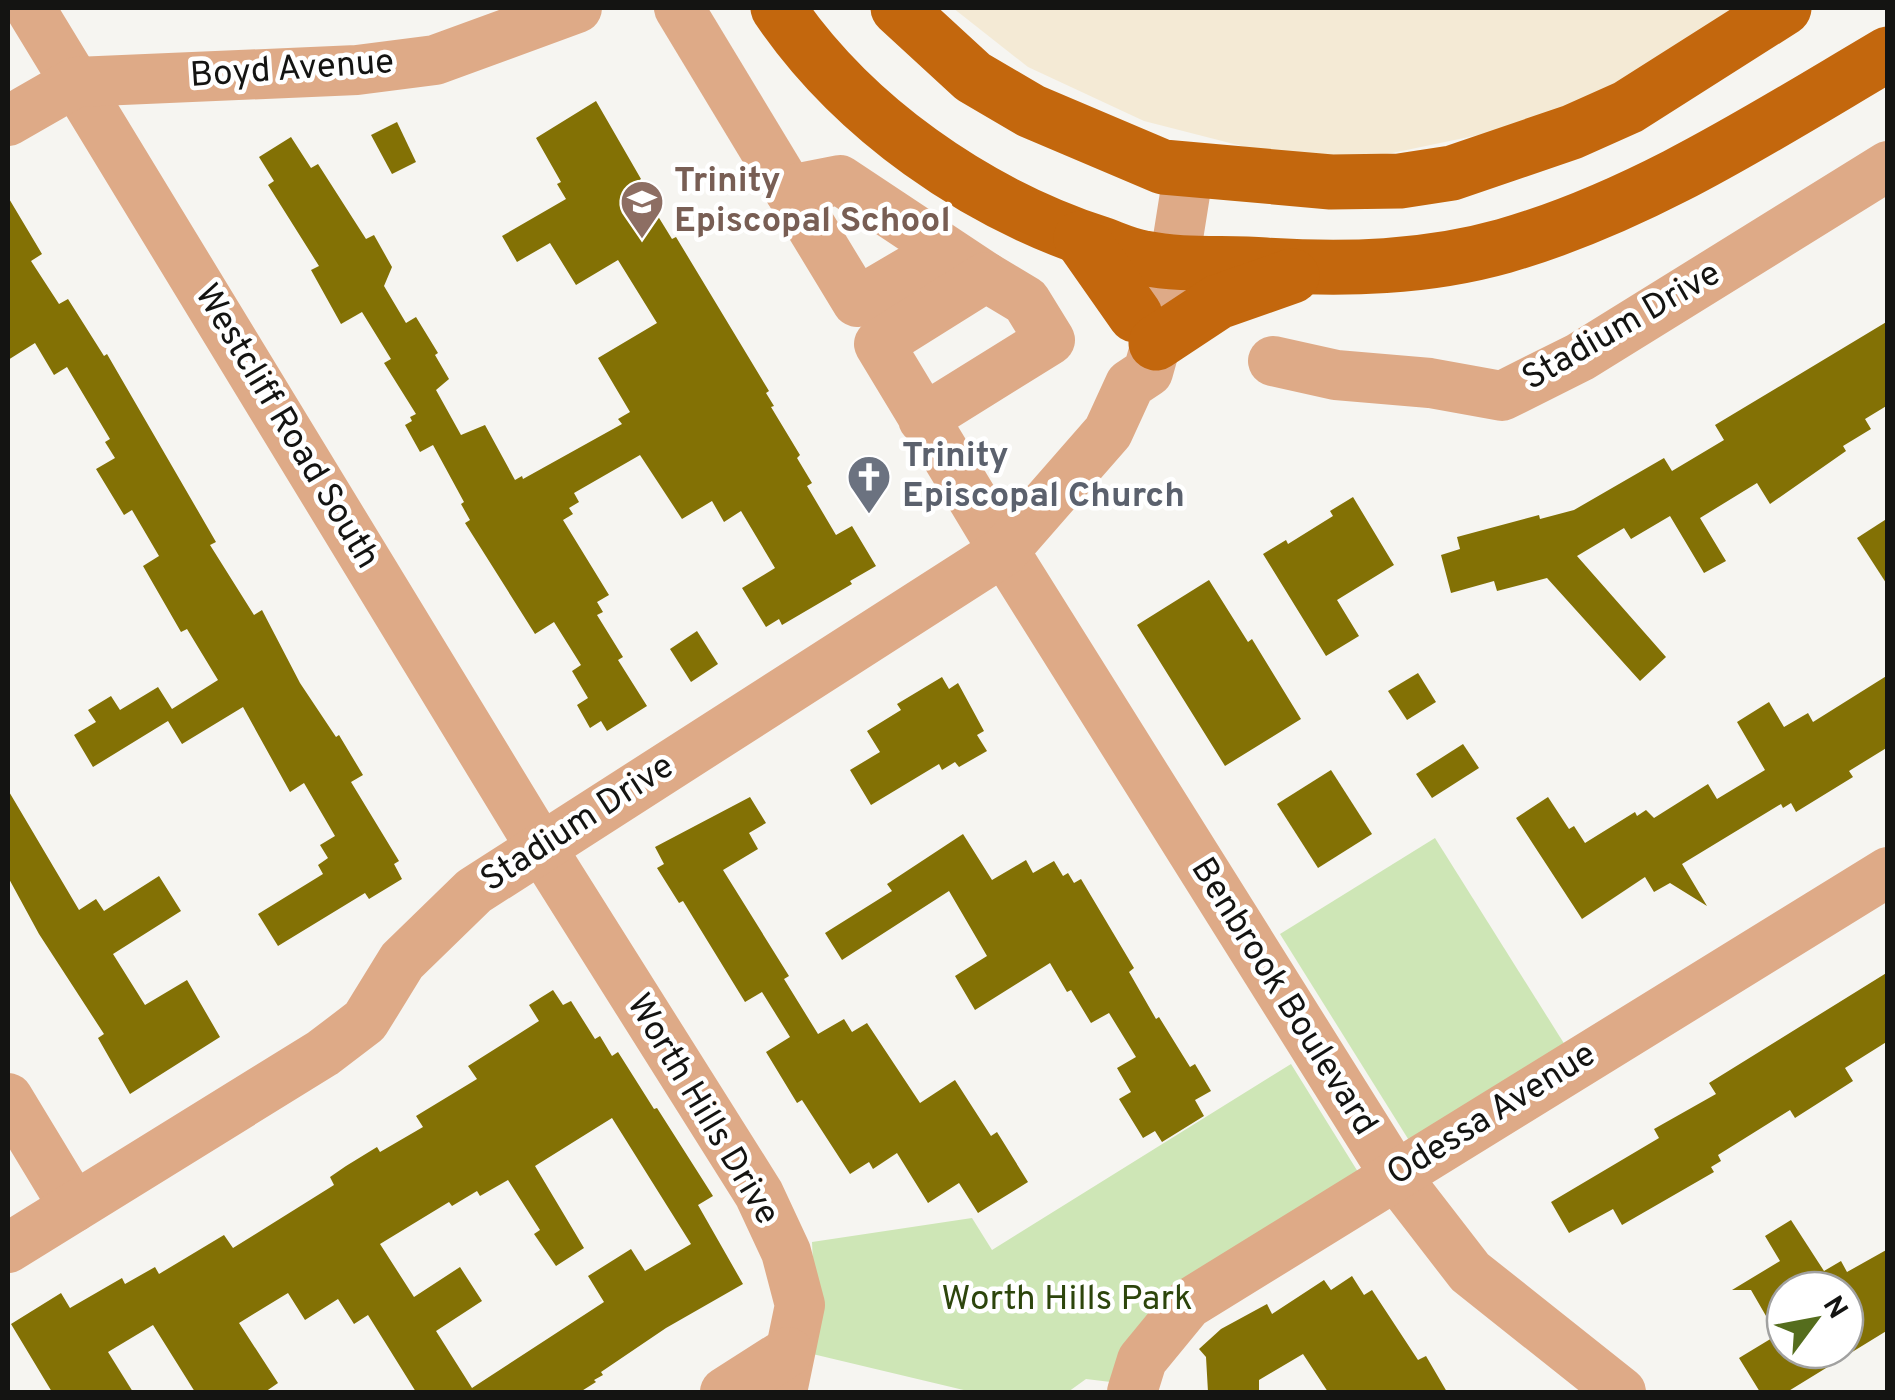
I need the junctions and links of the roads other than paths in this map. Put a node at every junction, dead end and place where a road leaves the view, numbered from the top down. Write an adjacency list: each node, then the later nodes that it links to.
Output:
1 (30, 8): 8 (street, Westcliff Road South)
2 (578, 8): 8 (street, Boyd Avenue)
3 (679, 8): 12 (street)
4 (778, 8): 13 (main road)
5 (898, 8): 11 (main road)
6 (1784, 8): 11 (main road)
7 (1888, 54): 16 (main road)
8 (76, 82): 9 (street, Boyd Avenue); 22 (street, Westcliff Road South)
9 (8, 121)
10 (1888, 166): 19 (street, Stadium Drive)
11 (1176, 168): 15 (street, Stadium Drive)
12 (789, 190): 14 (street); 14 (street)
13 (1081, 238): 15 (main road); 18 (main road)
14 (944, 251): 17 (street)
15 (1160, 259): 16 (main road); 18 (street, Stadium Drive)
16 (1313, 268): 18 (main road)
17 (986, 278): 20 (street, Benbrook Boulevard); 20 (street)
18 (1141, 347): 21 (street, Stadium Drive)
19 (1273, 360)
20 (923, 419): 21 (street, Benbrook Boulevard)
21 (1004, 551): 22 (street, Stadium Drive); 25 (street, Benbrook Boulevard)
22 (540, 846): 26 (street, Stadium Drive); 28 (street, Worth Hills Drive)
23 (1888, 872): 25 (street, Odessa Avenue)
24 (8, 1098): 26 (street)
25 (1395, 1175): 30 (street, Odessa Avenue); 31 (street, Benbrook Boulevard)
26 (74, 1207): 27 (street, Stadium Drive)
27 (8, 1248)
28 (785, 1372): 29 (street)
29 (725, 1392)
30 (1132, 1392)
31 (1622, 1392)

